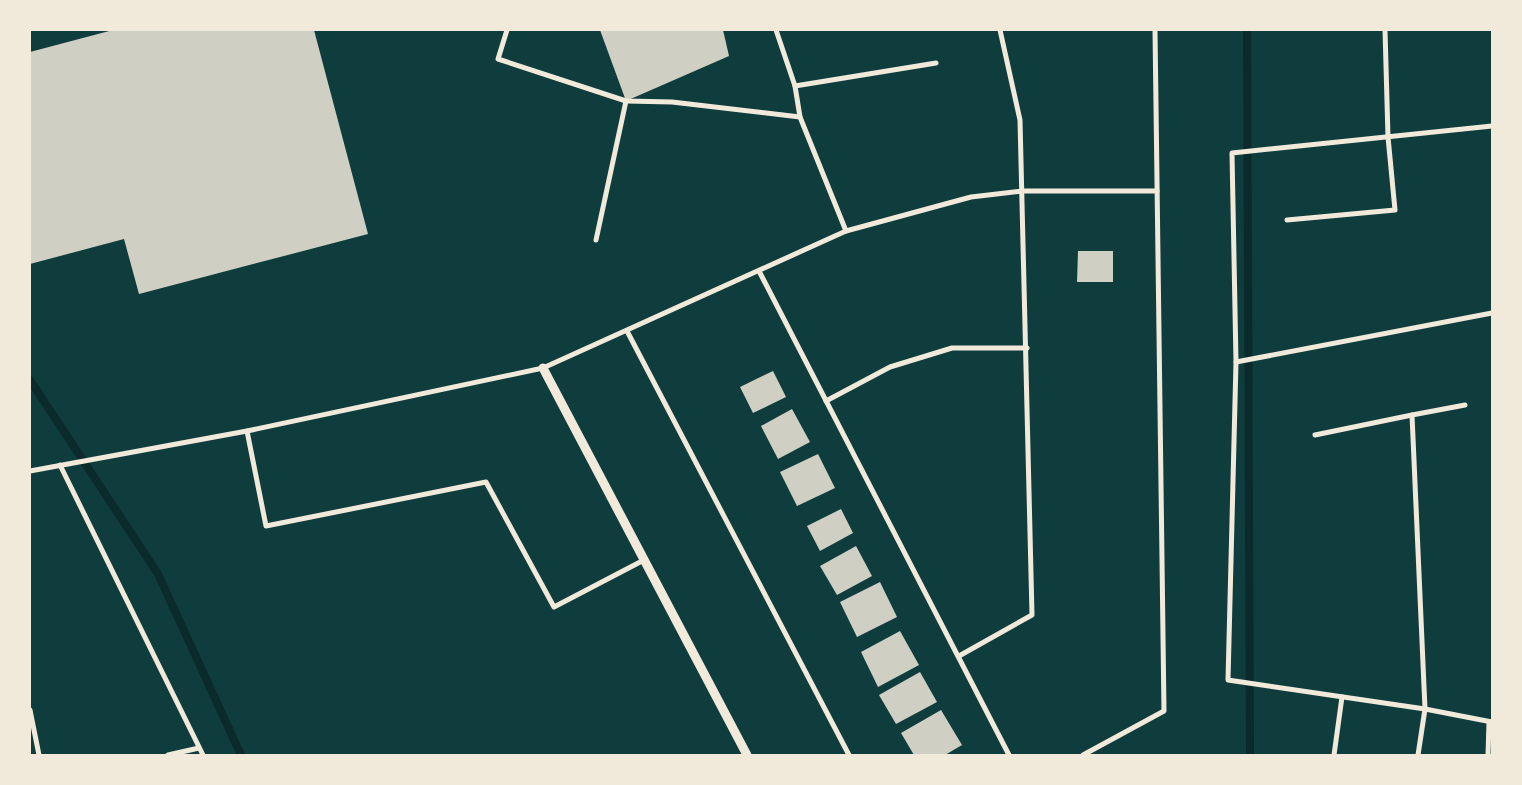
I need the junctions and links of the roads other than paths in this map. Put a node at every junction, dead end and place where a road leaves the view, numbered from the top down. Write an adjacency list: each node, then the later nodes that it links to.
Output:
1 (507, 30): 8 (street)
2 (776, 30): 7 (street)
3 (1000, 30): 12 (street)
4 (1155, 30): 13 (street)
5 (1385, 30): 11 (street)
6 (936, 63): 7 (street)
7 (795, 86): 9 (street)
8 (626, 101): 9 (street); 16 (street)
9 (800, 117): 15 (street)
10 (1492, 126): 11 (street)
11 (1388, 137): 14 (street); 21 (street)
12 (1023, 191): 13 (street); 15 (street); 20 (street)
13 (1157, 191): 43 (street)
14 (1287, 220)
15 (846, 231): 17 (street)
16 (596, 240)
17 (759, 271): 19 (street); 23 (street)
18 (1492, 313): 21 (street)
19 (627, 331): 22 (street); 41 (street)
20 (1027, 348): 23 (street); 31 (street)
21 (1236, 362): 32 (street)
22 (543, 368): 26 (street); 30 (street)
23 (826, 401): 31 (street)
24 (1465, 406): 25 (street)
25 (1412, 415): 27 (street); 33 (street)
26 (247, 431): 28 (street); 30 (street)
27 (1315, 435)
28 (60, 465): 29 (street); 36 (street)
29 (30, 471)
30 (644, 560): 40 (street)
31 (959, 656): 42 (street)
32 (1342, 697): 33 (street); 44 (street)
33 (1425, 709): 35 (street); 45 (street)
34 (30, 710): 37 (street)
35 (1491, 722): 46 (street)
36 (199, 748): 38 (street); 39 (street)
37 (39, 755)
38 (168, 755)
39 (203, 755)
40 (747, 755)
41 (849, 755)
42 (1009, 755)
43 (1083, 755)
44 (1334, 755)
45 (1418, 755)
46 (1488, 755)

